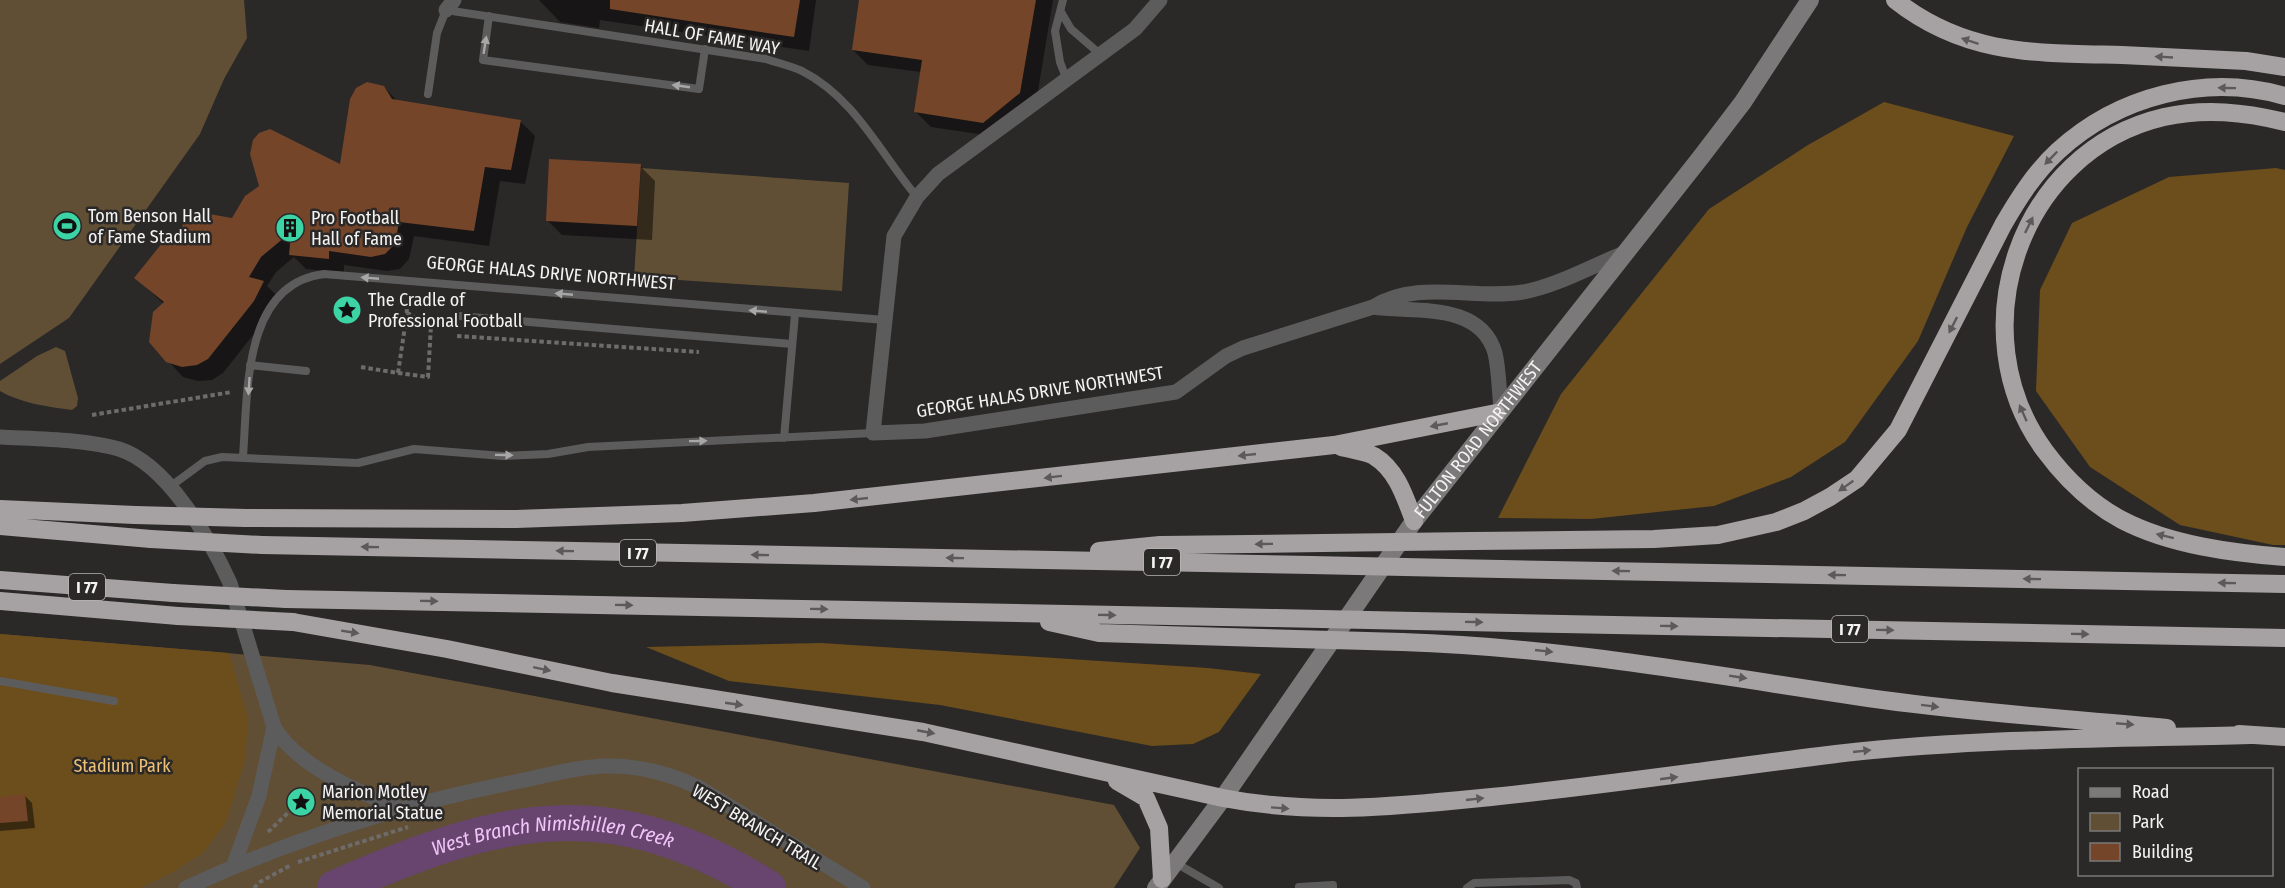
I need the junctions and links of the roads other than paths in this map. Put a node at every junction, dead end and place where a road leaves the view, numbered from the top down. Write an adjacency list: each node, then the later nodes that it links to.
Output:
1 (1063, 0): 6 (lane)
2 (1160, 0): 9 (street)
3 (1810, 0): 16 (main road, FULTON ROAD NORTHWEST)
4 (1895, 0): 10 (highway, one-way to 4)
5 (450, 5): 7 (lane, HALL OF FAME WAY); 12 (lane)
6 (1061, 12): 9 (lane); 11 (lane)
7 (489, 16): 8 (lane, HALL OF FAME WAY); 8 (lane, one-way to 7)
8 (705, 49): 15 (lane, HALL OF FAME WAY)
9 (1101, 55): 11 (street)
10 (2285, 67)
11 (1067, 80): 15 (street)
12 (429, 94)
13 (2285, 96): 37 (highway, one-way to 37, bridge)
14 (2285, 122): 36 (highway, one-way to 14)
15 (916, 197): 21 (street)
16 (1622, 254): 17 (street, GEORGE HALAS DRIVE NORTHWEST); 26 (main road, FULTON ROAD NORTHWEST)
17 (1473, 294): 18 (street, GEORGE HALAS DRIVE NORTHWEST); 22 (street)
18 (1373, 307): 22 (street, GEORGE HALAS DRIVE NORTHWEST); 27 (street, GEORGE HALAS DRIVE NORTHWEST)
19 (795, 314): 21 (lane, GEORGE HALAS DRIVE NORTHWEST); 23 (lane); 24 (lane, GEORGE HALAS DRIVE NORTHWEST, one-way to 24)
20 (459, 316): 23 (lane)
21 (885, 320): 27 (street)
22 (1469, 321): 26 (street)
23 (792, 344): 29 (lane)
24 (250, 365): 25 (lane); 31 (lane, GEORGE HALAS DRIVE NORTHWEST, one-way to 31)
25 (306, 371)
26 (1498, 411): 30 (highway, one-way to 30); 34 (main road, FULTON ROAD NORTHWEST)
27 (873, 433): 29 (lane, GEORGE HALAS DRIVE NORTHWEST)
28 (0, 437): 32 (street)
29 (784, 438): 31 (lane, GEORGE HALAS DRIVE NORTHWEST, one-way to 29)
30 (1334, 445): 33 (highway, one-way to 33, bridge); 34 (highway)
31 (243, 456): 32 (lane, GEORGE HALAS DRIVE NORTHWEST)
32 (171, 486): 45 (street)
33 (0, 509)
34 (1414, 521): 49 (main road, FULTON ROAD NORTHWEST)
35 (0, 526): 37 (highway, I 77, one-way to 35, bridge)
36 (2285, 557)
37 (1014, 559): 39 (highway, I 77, one-way to 37, bridge)
38 (0, 580): 41 (highway, I 77, one-way to 41, bridge)
39 (2285, 584)
40 (0, 601): 48 (highway, one-way to 48, bridge)
41 (1006, 612): 42 (highway, I 77, one-way to 42, bridge); 46 (highway, one-way to 46, bridge)
42 (2285, 638)
43 (0, 681): 44 (lane)
44 (114, 701)
45 (274, 727): 50 (street); 52 (street)
46 (2250, 735): 47 (highway); 49 (highway, one-way to 46)
47 (2285, 737)
48 (1102, 772): 49 (highway); 53 (highway)
49 (1223, 798): 51 (main road, FULTON ROAD NORTHWEST)
50 (398, 808): 52 (street); 56 (street)
51 (1174, 862): 53 (main road, FULTON ROAD NORTHWEST); 57 (lane)
52 (233, 867): 55 (street)
53 (1159, 883)
54 (1299, 887): 58 (lane)
55 (186, 888)
56 (863, 888)
57 (1219, 888)
58 (1333, 888)
59 (1467, 888): 60 (lane)
60 (1577, 888)

